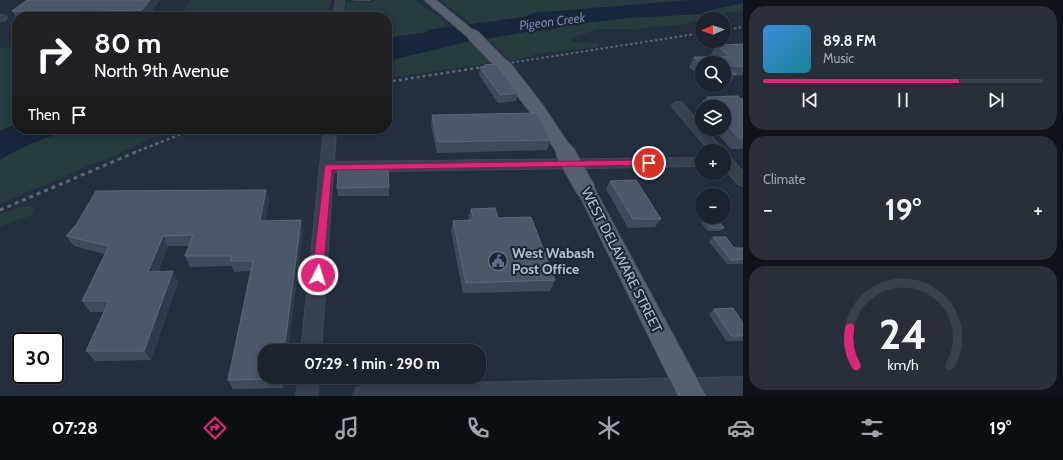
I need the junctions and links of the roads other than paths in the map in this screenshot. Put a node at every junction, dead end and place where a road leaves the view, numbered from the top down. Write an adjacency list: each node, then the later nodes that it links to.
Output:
1 (340, 0): 3 (street)
2 (432, 2): 16 (main road, WEST DELAWARE STREET, bridge)
3 (339, 12)
4 (678, 106): 6 (street)
5 (330, 134): 10 (street)
6 (711, 144)
7 (731, 159): 8 (street)
8 (743, 161)
9 (695, 162): 10 (street)
10 (328, 167): 13 (street)
11 (731, 167): 12 (street)
12 (743, 181)
13 (312, 344)
14 (308, 384): 18 (street)
15 (743, 388): 16 (street)
16 (690, 393): 17 (street)
17 (449, 395): 19 (street)
18 (307, 396)
19 (364, 396)

